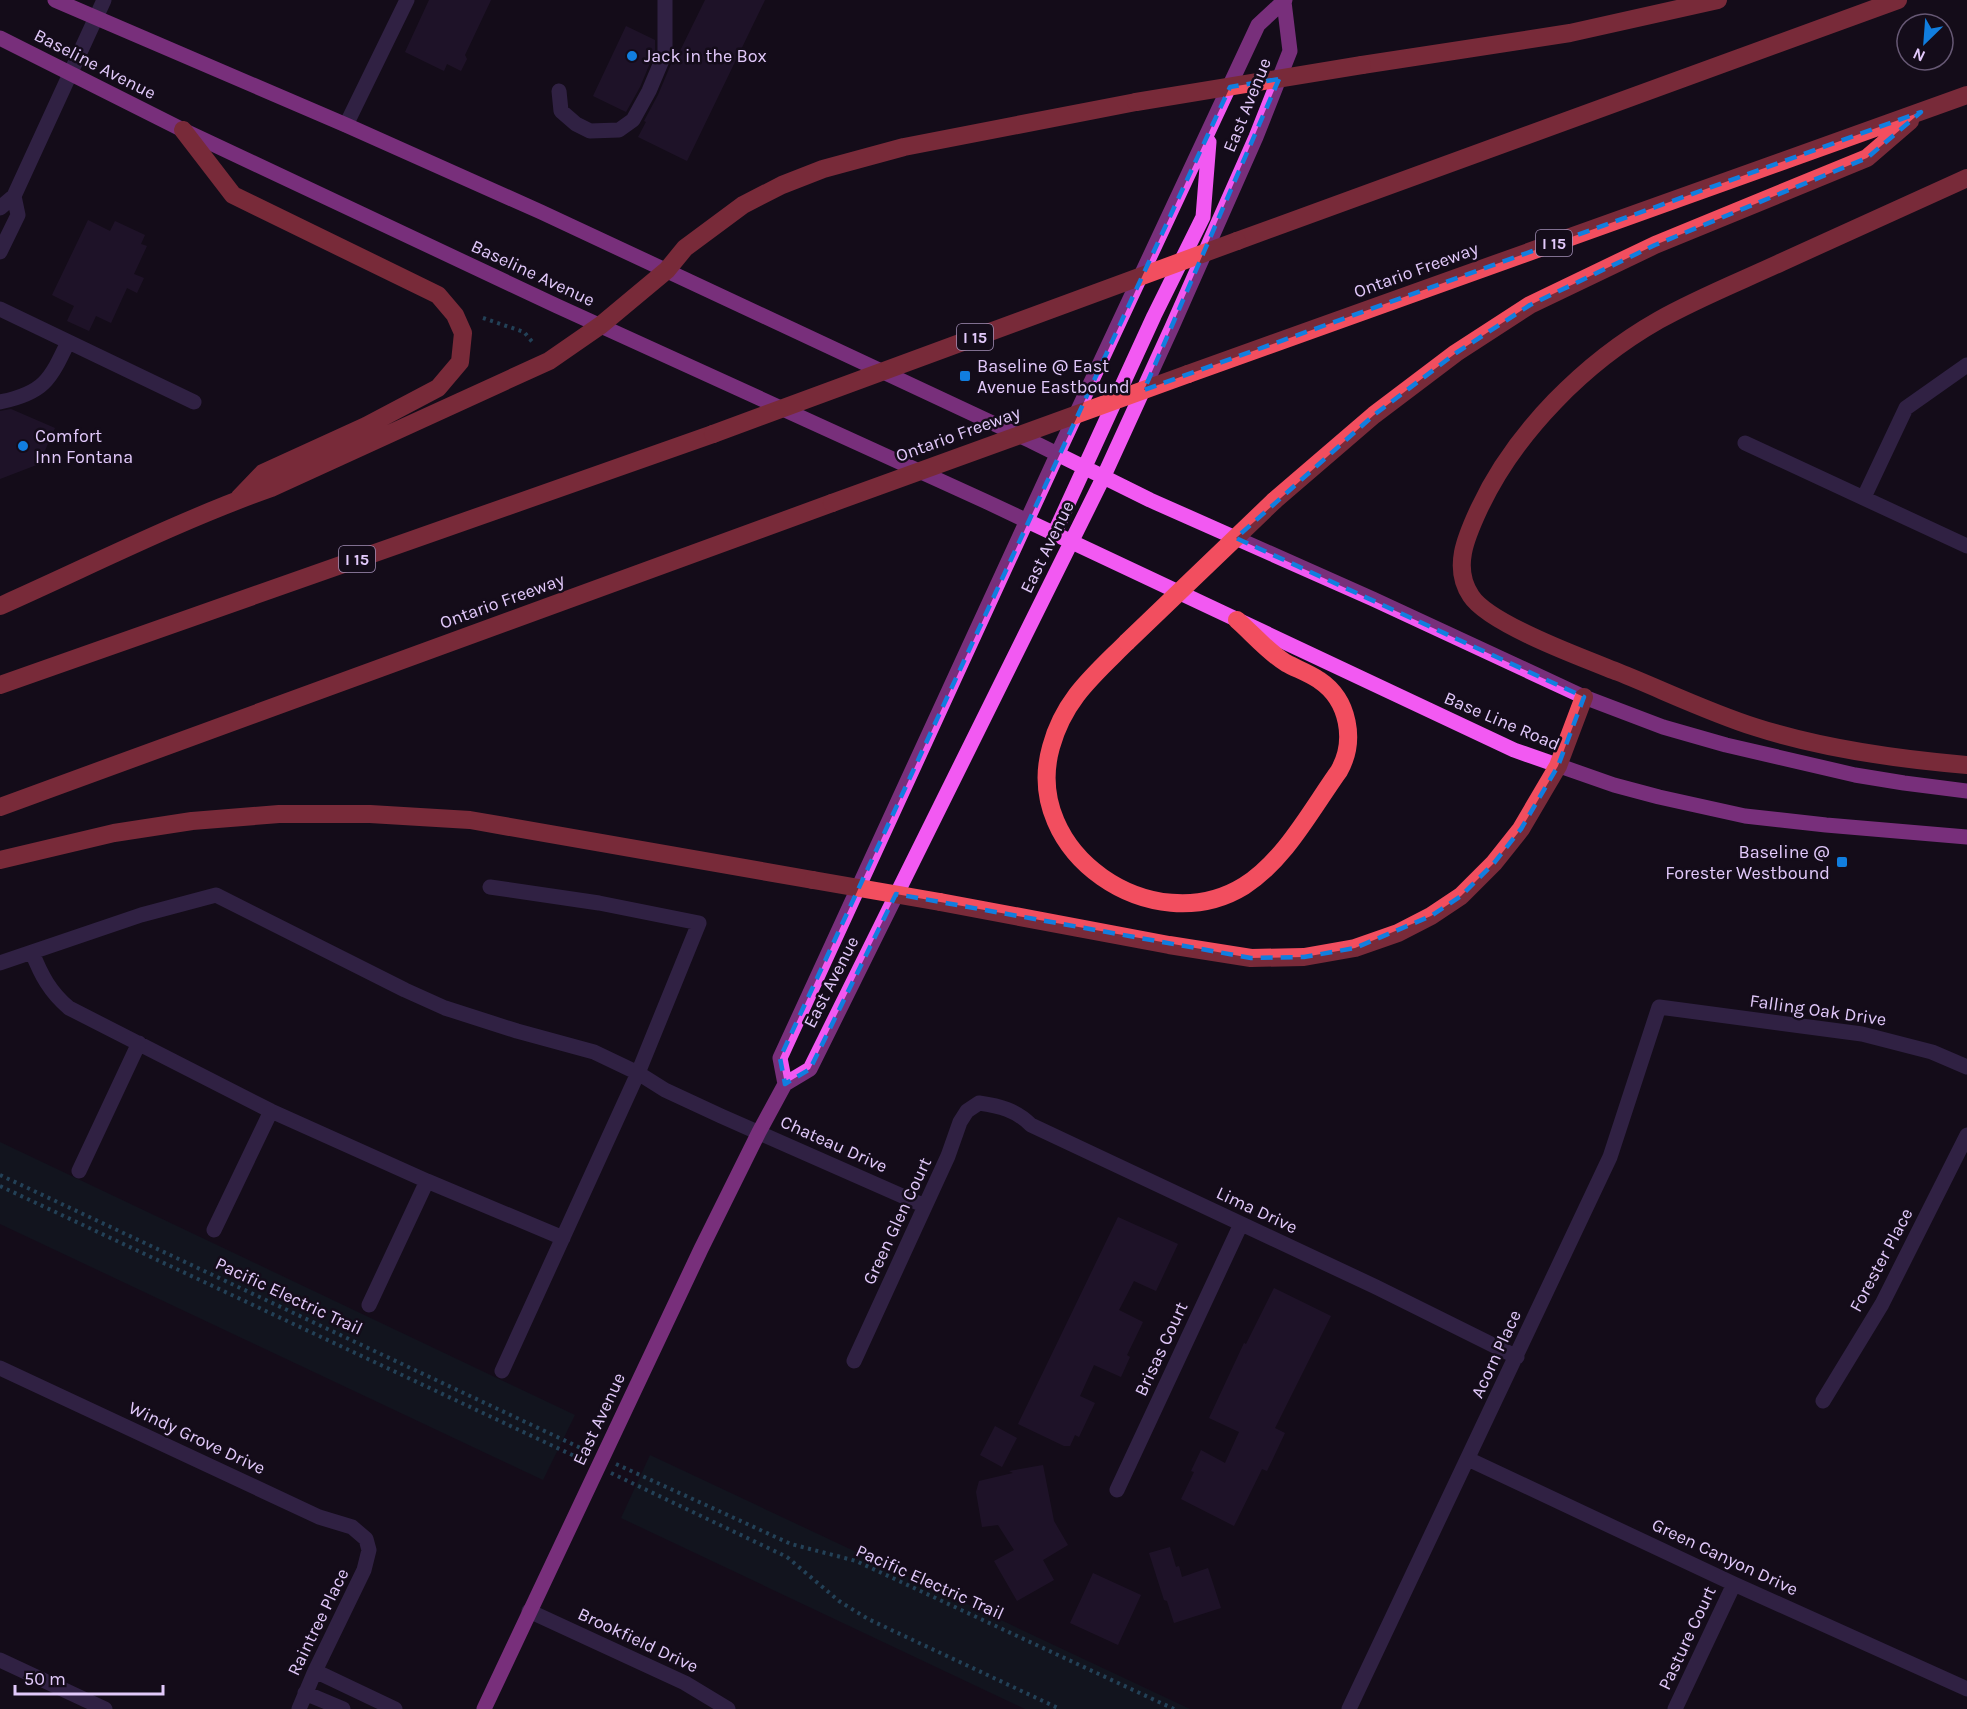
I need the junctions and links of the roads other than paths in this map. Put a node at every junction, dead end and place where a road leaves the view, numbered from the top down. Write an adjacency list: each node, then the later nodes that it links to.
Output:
1 (55, 0): 8 (main road)
2 (104, 0): 8 (street)
3 (407, 0): 14 (street)
4 (664, 0): 11 (street)
5 (1718, 0): 21 (highway, bridge)
6 (1898, 0): 40 (highway, I 15, bridge)
7 (1282, 1): 16 (main road, East Avenue); 31 (main road, East Avenue)
8 (95, 19): 10 (street); 14 (main road)
9 (0, 38): 10 (main road, Baseline Avenue)
10 (70, 74): 15 (main road, Baseline Avenue); 18 (street)
11 (559, 91)
12 (1967, 95): 13 (highway, Ontario Freeway / I 15)
13 (1921, 112): 39 (highway, bridge); 45 (highway, Ontario Freeway / I 15, bridge)
14 (346, 125): 21 (main road)
15 (183, 130): 23 (main road, Baseline Avenue); 33 (highway)
16 (1210, 131): 29 (main road, East Avenue); 30 (main road)
17 (1967, 178): 42 (highway)
18 (14, 196): 19 (street); 20 (street)
19 (0, 207)
20 (0, 252)
21 (667, 270): 23 (highway); 29 (main road)
22 (0, 309): 24 (street)
23 (601, 325): 33 (highway); 34 (main road, Baseline Avenue)
24 (73, 344): 26 (street); 27 (street)
25 (1967, 365): 32 (street)
26 (0, 402)
27 (194, 402)
28 (1745, 442): 32 (street)
29 (1057, 455): 30 (main road); 34 (main road, East Avenue)
30 (1084, 468): 31 (main road); 35 (main road)
31 (1103, 478): 36 (main road, East Avenue); 41 (main road)
32 (1864, 497): 37 (street)
33 (236, 501): 38 (highway)
34 (1028, 522): 35 (main road, Baseline Avenue); 55 (main road, East Avenue)
35 (1054, 534): 36 (main road, Base Line Road)
36 (1071, 543): 39 (main road, Base Line Road); 55 (main road, East Avenue)
37 (1967, 546)
38 (0, 606)
39 (1237, 620): 43 (main road, Base Line Road)
40 (0, 685)
41 (1584, 697): 43 (highway); 44 (main road)
42 (1967, 765)
43 (1558, 766): 46 (main road, Base Line Road); 47 (highway, bridge)
44 (1967, 791)
45 (0, 807)
46 (1967, 837)
47 (0, 860)
48 (490, 887): 54 (street)
49 (32, 952): 50 (street, Chateau Drive); 52 (street); 54 (street, Chateau Drive)
50 (0, 963)
51 (1659, 1007): 53 (street, Falling Oak Drive); 67 (street, Acorn Place)
52 (139, 1043): 57 (street); 60 (street)
53 (1967, 1068)
54 (638, 1073): 58 (street, Chateau Drive); 65 (street)
55 (785, 1084): 58 (main road, East Avenue)
56 (979, 1103): 62 (street, Green Glen Court); 63 (street, Lima Drive)
57 (271, 1111): 61 (street); 64 (street)
58 (759, 1132): 62 (street, Chateau Drive); 76 (main road, East Avenue)
59 (1967, 1135): 71 (street, Forester Place)
60 (79, 1171)
61 (428, 1181): 65 (street); 66 (street)
62 (925, 1206): 68 (street, Green Glen Court)
63 (1241, 1224): 67 (street, Lima Drive); 73 (street, Brisas Court)
64 (214, 1230)
65 (563, 1238): 70 (street)
66 (369, 1305)
67 (1517, 1357): 72 (street, Acorn Place)
68 (854, 1360)
69 (0, 1368): 74 (street, Windy Grove Drive)
70 (502, 1371)
71 (1823, 1401)
72 (1468, 1459): 75 (street, Green Canyon Drive); 87 (street, Acorn Place)
73 (1117, 1490)
74 (369, 1550): 78 (street, Raintree Place)
75 (1734, 1584): 79 (street, Green Canyon Drive); 88 (street, Pasture Court)
76 (529, 1611): 81 (street, Brookfield Drive); 86 (main road, East Avenue)
77 (0, 1660): 82 (street)
78 (315, 1671): 80 (street, Raintree Place); 85 (street)
79 (1967, 1689)
80 (305, 1693): 83 (street, Raintree Place); 84 (street)
81 (720, 1707)
82 (105, 1709)
83 (299, 1709)
84 (343, 1709)
85 (395, 1709)
86 (484, 1709)
87 (1349, 1709)
88 (1675, 1709)

